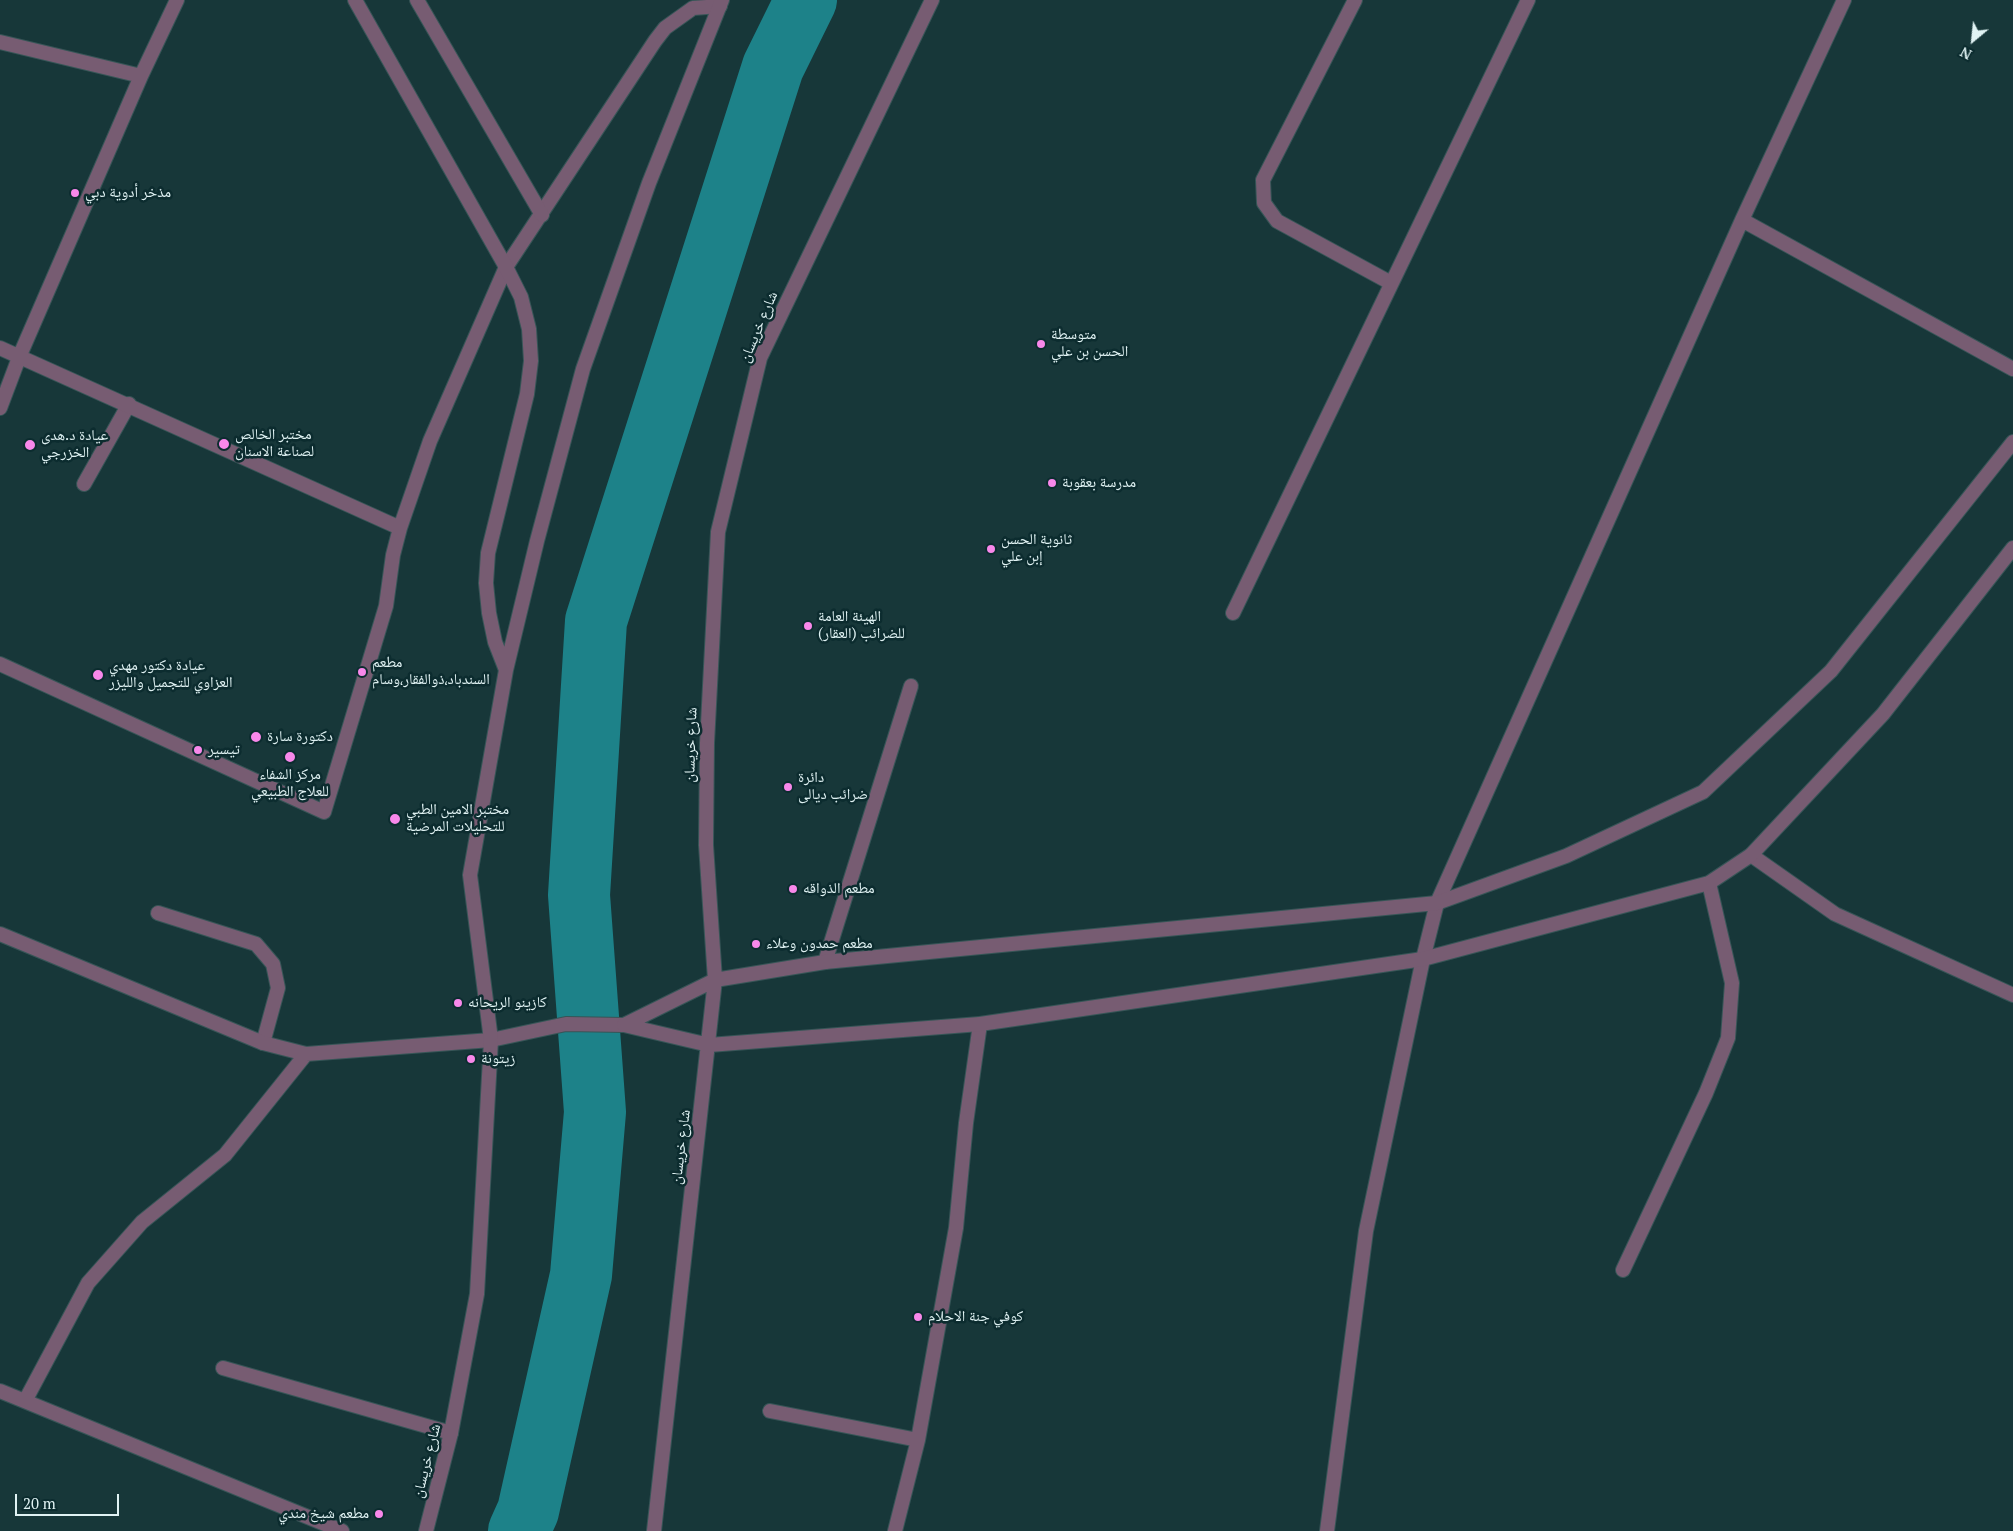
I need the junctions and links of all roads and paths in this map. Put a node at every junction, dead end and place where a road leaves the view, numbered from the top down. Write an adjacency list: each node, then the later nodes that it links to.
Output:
1 (176, 0): 10 (street)
2 (355, 0): 13 (street)
3 (417, 0): 11 (street)
4 (932, 0): 35 (street, شارع خريسان)
5 (1354, 0): 14 (street)
6 (1528, 0): 14 (street)
7 (1844, 0): 12 (street)
8 (721, 3): 11 (street); 26 (street, شارع خريسان)
9 (0, 42): 10 (street)
10 (141, 76): 16 (street)
11 (542, 215): 13 (street)
12 (1742, 220): 17 (street); 30 (street)
13 (506, 267): 22 (street); 26 (street)
14 (1391, 283): 24 (street)
15 (0, 348): 16 (street)
16 (20, 355): 18 (street); 19 (street)
17 (2013, 368)
18 (130, 404): 21 (street); 22 (street)
19 (0, 408)
20 (2013, 442): 30 (street)
21 (84, 484)
22 (400, 528): 25 (street)
23 (2013, 548): 28 (street)
24 (1233, 613)
25 (0, 664)
26 (506, 670): 39 (street, شارع خريسان)
27 (911, 686): 34 (street)
28 (1751, 855): 29 (street); 36 (street)
29 (1709, 883): 33 (street); 43 (street)
30 (1437, 903): 33 (street); 34 (street)
31 (158, 912): 40 (street)
32 (0, 934): 40 (street)
33 (1423, 959): 37 (street); 54 (street)
34 (825, 962): 35 (street)
35 (715, 980): 38 (street); 41 (street, شارع خريسان)
36 (2013, 995)
37 (980, 1024): 41 (street); 49 (street)
38 (624, 1025): 39 (street); 41 (street)
39 (491, 1040): 42 (street); 48 (street, شارع خريسان)
40 (263, 1043): 42 (street)
41 (709, 1045): 52 (street, شارع خريسان)
42 (306, 1054): 46 (street)
43 (1623, 1270)
44 (223, 1368): 48 (street)
45 (0, 1391): 46 (street)
46 (25, 1401): 50 (street)
47 (770, 1412): 49 (street)
48 (451, 1433): 51 (street, شارع خريسان)
49 (918, 1440): 53 (street)
50 (342, 1531)
51 (426, 1531)
52 (654, 1531)
53 (895, 1531)
54 (1327, 1531)

